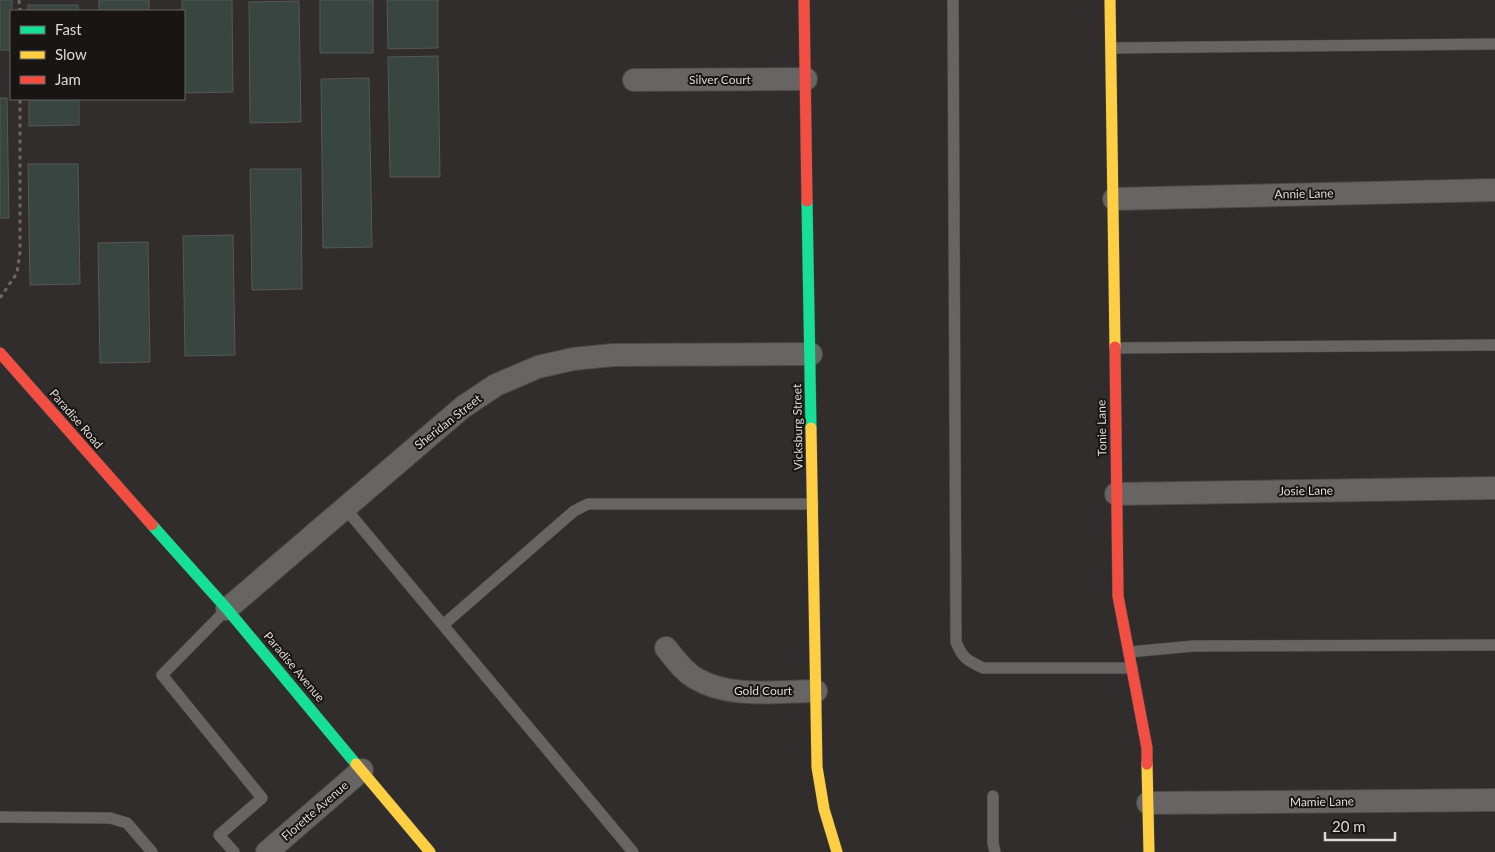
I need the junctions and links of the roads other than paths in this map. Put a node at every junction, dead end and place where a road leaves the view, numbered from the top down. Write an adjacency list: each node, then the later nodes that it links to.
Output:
1 (804, 0): 6 (street, Vicksburg Street)
2 (953, 0): 24 (lane)
3 (1110, 0): 5 (street, Tonie Lane)
4 (1495, 44): 5 (lane)
5 (1111, 48): 9 (street, Tonie Lane)
6 (806, 79): 7 (street, Silver Court); 13 (street, Vicksburg Street)
7 (634, 80)
8 (1495, 190): 9 (street, Annie Lane)
9 (1114, 199): 11 (street, Tonie Lane)
10 (1495, 345): 11 (lane)
11 (1115, 348): 15 (street, Tonie Lane)
12 (0, 353): 16 (street, Paradise Road)
13 (810, 354): 17 (street, Vicksburg Street); 18 (street, Sheridan Street)
14 (1495, 488): 15 (street, Josie Lane)
15 (1116, 494): 23 (street, Tonie Lane)
16 (132, 504): 19 (street, Paradise Avenue)
17 (813, 504): 20 (lane); 25 (street, Vicksburg Street)
18 (345, 508): 19 (street, Sheridan Street); 20 (lane)
19 (228, 609): 26 (street, Paradise Avenue); 32 (lane)
20 (443, 625): 35 (lane)
21 (1495, 645): 23 (lane)
22 (666, 648): 25 (street, Gold Court)
23 (1129, 652): 24 (street, Tonie Lane)
24 (1132, 668): 29 (street, Tonie Lane)
25 (816, 691): 36 (street, Vicksburg Street)
26 (362, 770): 33 (street, Florette Avenue); 34 (street, Paradise Avenue)
27 (993, 796): 37 (lane)
28 (1495, 800): 29 (street, Mamie Lane)
29 (1148, 803): 38 (street, Tonie Lane)
30 (0, 818): 31 (lane)
31 (152, 852)
32 (234, 852)
33 (267, 852)
34 (430, 852)
35 (633, 852)
36 (837, 852)
37 (995, 852)
38 (1149, 852)

